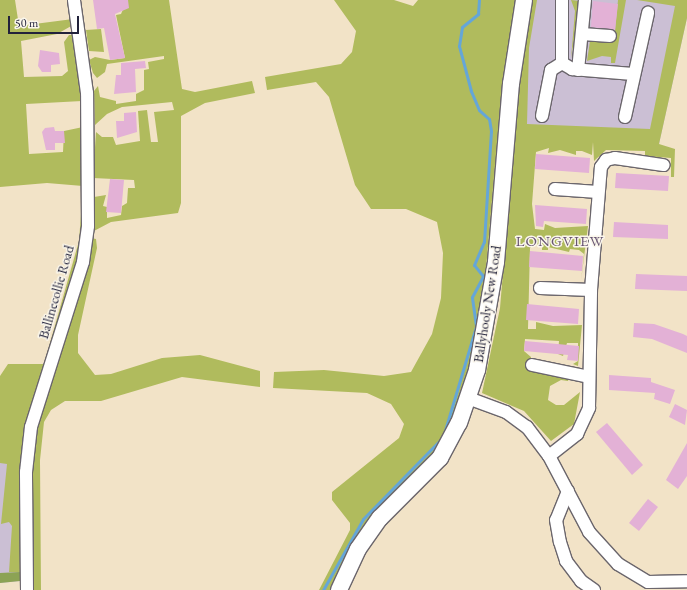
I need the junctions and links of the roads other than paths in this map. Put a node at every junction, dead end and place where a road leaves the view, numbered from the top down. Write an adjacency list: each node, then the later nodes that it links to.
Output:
1 (74, 0): 24 (street, Ballinecollie Road)
2 (524, 0): 20 (main road, Ballyhooly New Road)
3 (562, 0): 8 (street)
4 (585, 0): 6 (street)
5 (648, 13): 10 (street)
6 (582, 34): 7 (street); 9 (street)
7 (610, 36)
8 (562, 63): 9 (street); 11 (street)
9 (578, 70): 10 (street)
10 (633, 74): 12 (street)
11 (542, 116)
12 (625, 117)
13 (663, 164): 15 (street)
14 (555, 189): 15 (street)
15 (598, 192): 17 (street)
16 (540, 288): 17 (street)
17 (590, 290): 19 (street)
18 (532, 365): 19 (street)
19 (589, 377): 21 (street)
20 (468, 398): 21 (street); 25 (main road, Ballyhooly New Road)
21 (549, 456): 22 (street)
22 (568, 491): 23 (street); 26 (street)
23 (687, 581)
24 (27, 590)
25 (339, 590)
26 (594, 590)

